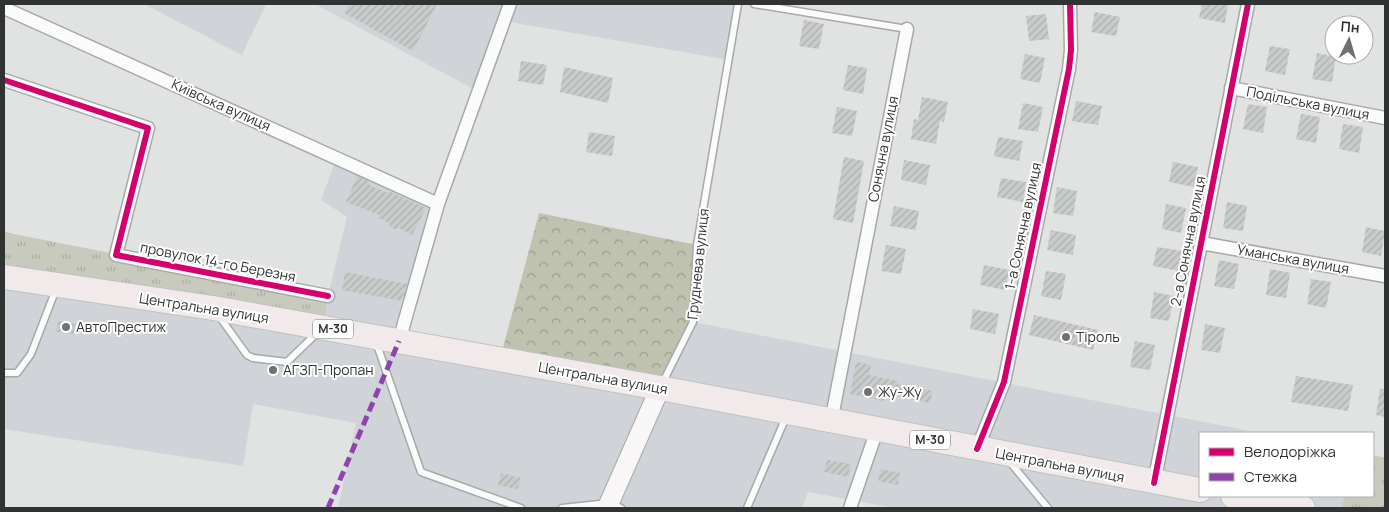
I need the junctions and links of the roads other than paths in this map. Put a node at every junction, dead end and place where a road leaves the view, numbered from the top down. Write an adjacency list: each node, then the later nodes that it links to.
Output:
1 (510, 4): 11 (street)
2 (738, 4): 22 (lane, Груднева вулиця)
3 (754, 4): 7 (lane, Сонячна вулиця)
4 (1070, 4): 26 (street, 1-а Сонячна вулиця)
5 (1248, 4): 9 (street, 2-а Сонячна вулиця)
6 (4, 8): 11 (street, Київська вулиця)
7 (906, 29): 24 (street, Сонячна вулиця)
8 (4, 80): 16 (street, провулок 14-го Березня)
9 (1231, 88): 10 (street, Подільська вулиця); 12 (street, 2-а Сонячна вулиця)
10 (1385, 118)
11 (438, 204): 20 (street)
12 (1201, 243): 13 (street, Уманська вулиця); 28 (street, 2-а Сонячна вулиця)
13 (1385, 276)
14 (4, 277): 15 (highway, Центральна вулиця / М-30)
15 (57, 286): 17 (highway, Центральна вулиця / М-30); 21 (lane)
16 (328, 296)
17 (213, 308): 18 (highway, Центральна вулиця / М-30); 18 (lane)
18 (323, 328): 19 (highway, Центральна вулиця / М-30)
19 (373, 337): 20 (highway, Центральна вулиця / М-30); 32 (lane)
20 (399, 341): 22 (highway, Центральна вулиця / М-30)
21 (4, 373)
22 (660, 388): 23 (highway, Центральна вулиця / М-30); 31 (street, Груднева вулиця)
23 (787, 414): 24 (highway, Центральна вулиця / М-30); 34 (lane)
24 (831, 422): 25 (highway, Центральна вулиця / М-30)
25 (877, 430): 26 (highway, Центральна вулиця / М-30); 35 (street)
26 (977, 449): 27 (highway, Центральна вулиця / М-30)
27 (1003, 454): 28 (highway, Центральна вулиця / М-30); 36 (lane)
28 (1154, 483): 29 (highway, Центральна вулиця / М-30)
29 (1199, 490)
30 (1243, 499): 37 (highway)
31 (613, 507): 33 (lane)
32 (521, 508)
33 (562, 508)
34 (748, 508)
35 (850, 508)
36 (1048, 508)
37 (1303, 508)

